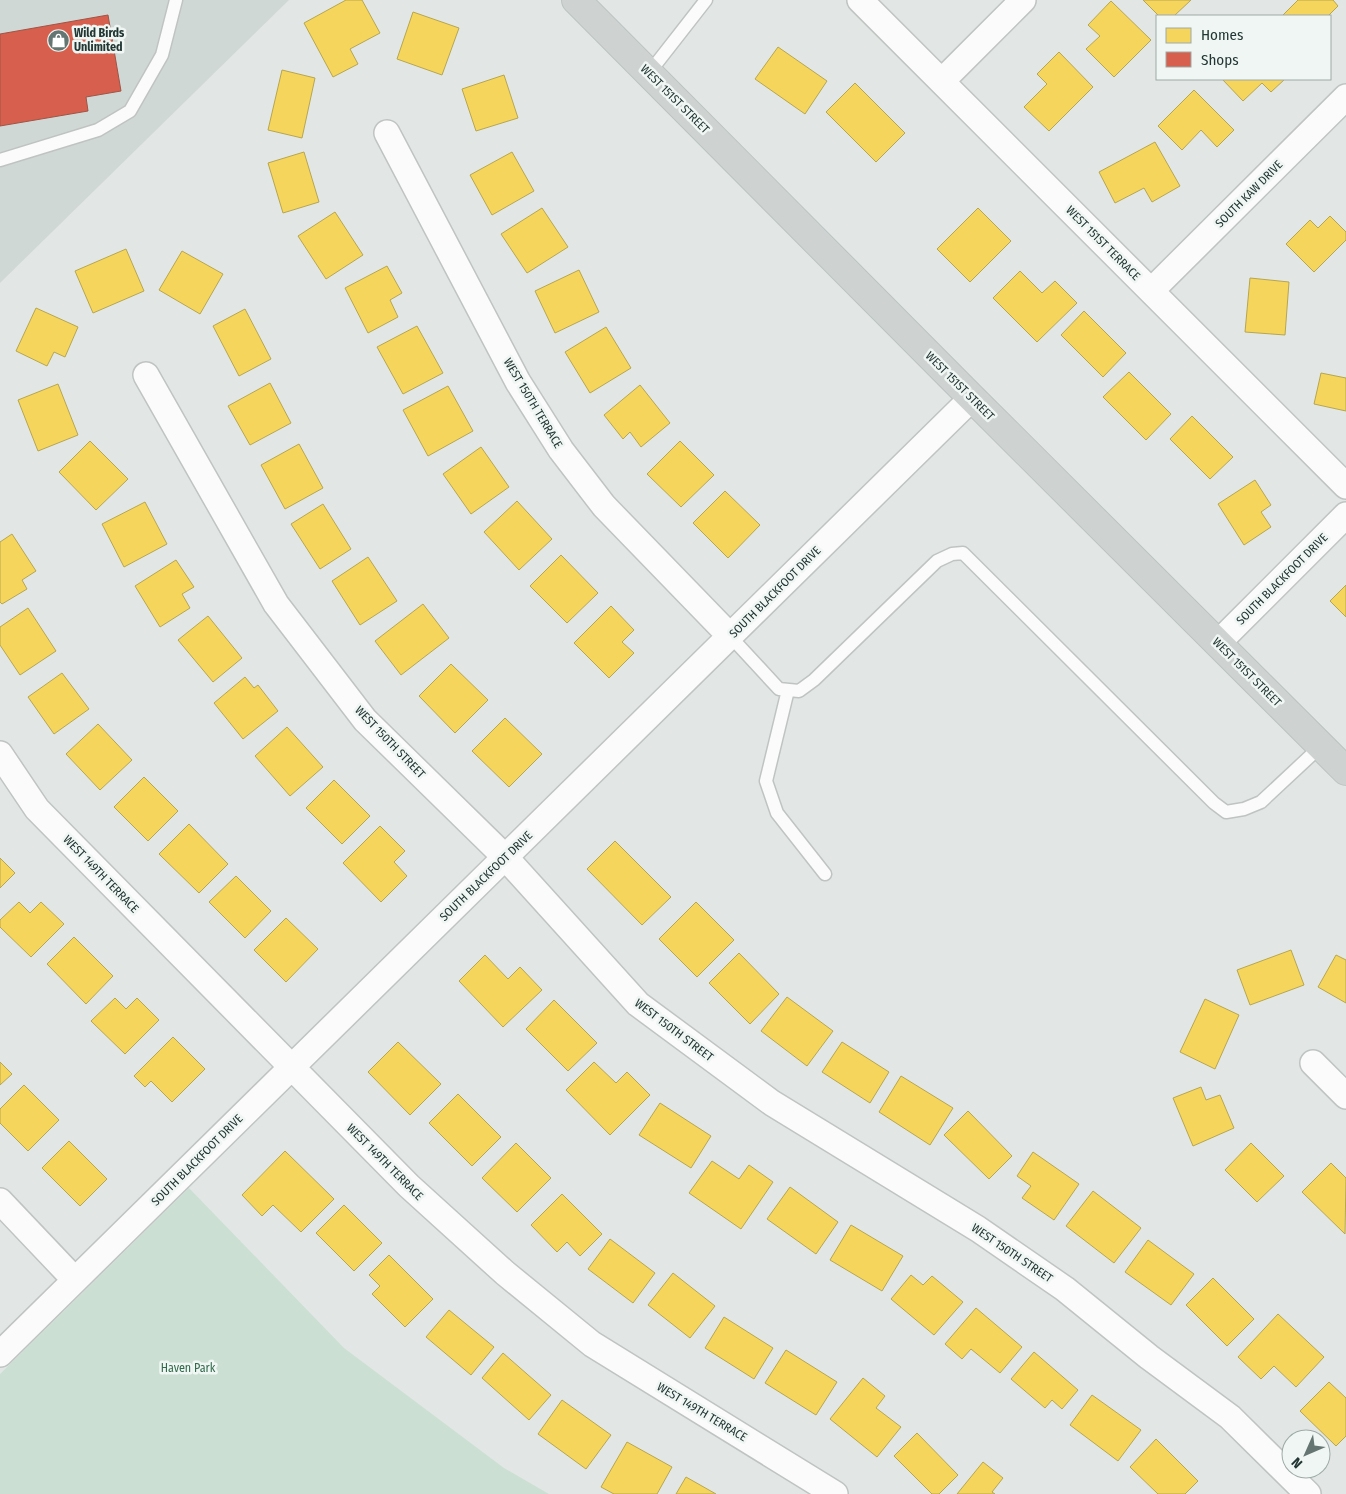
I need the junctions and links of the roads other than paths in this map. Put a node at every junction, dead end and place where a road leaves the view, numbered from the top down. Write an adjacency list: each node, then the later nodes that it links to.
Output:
1 (176, 0): 10 (lane)
2 (576, 0): 6 (main road, WEST 151ST STREET)
3 (706, 0): 6 (lane)
4 (860, 0): 7 (street, WEST 151ST TERRACE)
5 (1024, 0): 7 (street)
6 (649, 73): 13 (main road, WEST 151ST STREET)
7 (942, 81): 11 (street, WEST 151ST TERRACE)
8 (1346, 97): 11 (street, SOUTH KAW DRIVE)
9 (387, 133): 16 (street, WEST 150TH TERRACE)
10 (0, 160)
11 (1151, 291): 14 (street, WEST 151ST TERRACE)
12 (146, 375): 22 (street, WEST 150TH STREET)
13 (972, 398): 16 (street, SOUTH BLACKFOOT DRIVE); 17 (main road, WEST 151ST STREET)
14 (1346, 486)
15 (1346, 515): 17 (street, SOUTH BLACKFOOT DRIVE)
16 (730, 636): 18 (lane); 22 (street, SOUTH BLACKFOOT DRIVE)
17 (1218, 643): 19 (main road, WEST 151ST STREET)
18 (788, 690): 19 (lane); 23 (lane)
19 (1321, 746): 21 (main road, WEST 151ST STREET)
20 (0, 754): 25 (street, WEST 149TH TERRACE)
21 (1346, 771)
22 (505, 858): 25 (street, SOUTH BLACKFOOT DRIVE); 31 (street, WEST 150TH STREET)
23 (825, 874)
24 (1313, 1063): 26 (street)
25 (291, 1068): 28 (street, SOUTH BLACKFOOT DRIVE); 30 (street, WEST 149TH TERRACE)
26 (1346, 1096)
27 (0, 1201): 28 (street)
28 (75, 1280): 29 (street, SOUTH BLACKFOOT DRIVE)
29 (0, 1354)
30 (835, 1494)
31 (1308, 1494)

